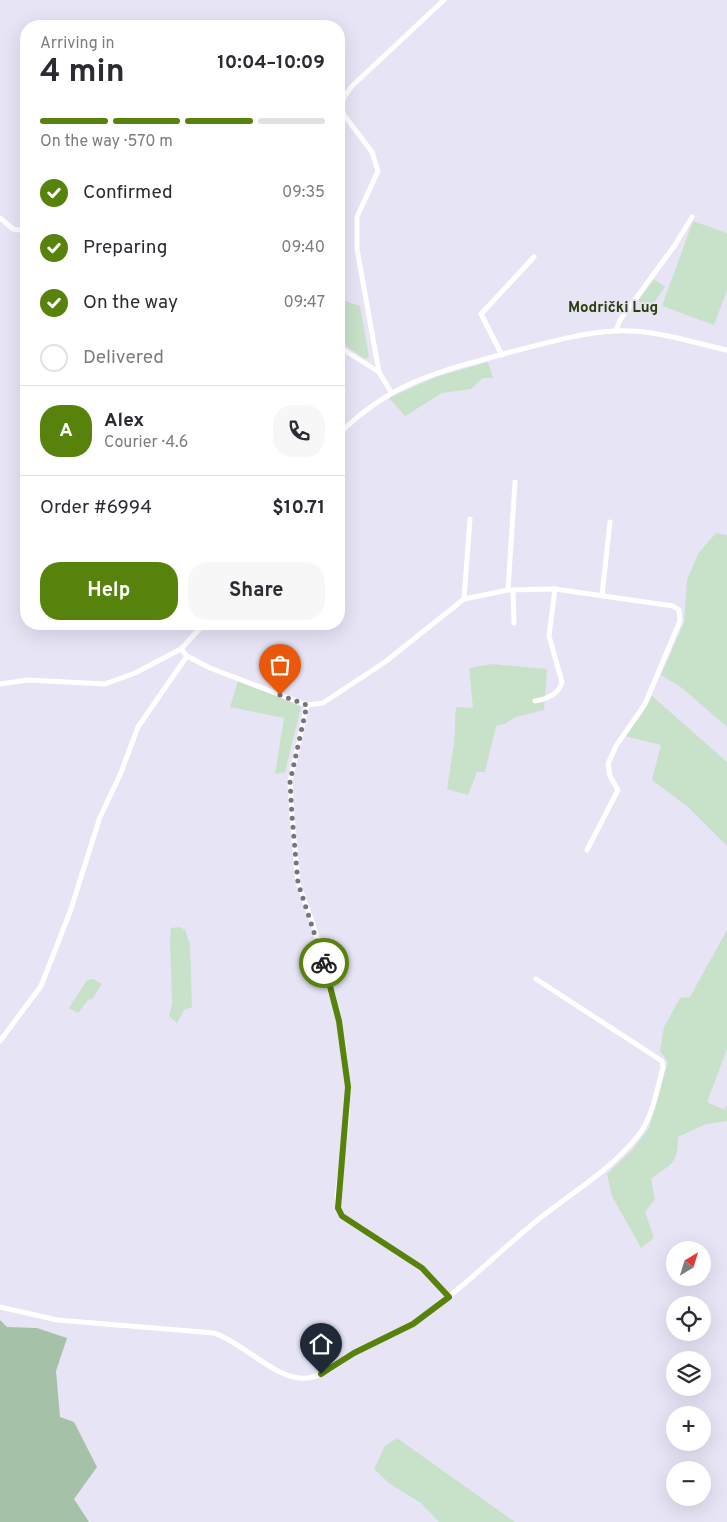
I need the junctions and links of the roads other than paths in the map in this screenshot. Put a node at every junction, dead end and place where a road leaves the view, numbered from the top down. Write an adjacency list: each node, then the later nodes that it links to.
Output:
1 (444, 0): 2 (street)
2 (345, 96)
3 (345, 117): 12 (street)
4 (692, 217): 8 (street)
5 (0, 218): 6 (street)
6 (20, 230)
7 (534, 257): 11 (street)
8 (616, 331): 9 (street); 11 (street)
9 (727, 350)
10 (345, 351): 12 (street)
11 (502, 355): 13 (street)
12 (379, 372): 13 (street)
13 (391, 392): 14 (street)
14 (345, 428)
15 (515, 482): 19 (street)
16 (470, 519): 21 (street)
17 (610, 522): 20 (street)
18 (555, 589): 19 (street); 20 (street); 27 (street)
19 (510, 590): 21 (street); 22 (street)
20 (602, 595): 29 (street)
21 (464, 599): 28 (street)
22 (514, 623)
23 (198, 630): 24 (street)
24 (181, 649): 25 (street); 26 (street)
25 (187, 656): 28 (street); 31 (street)
26 (0, 684)
27 (535, 700)
28 (307, 705): 32 (street)
29 (587, 850)
30 (536, 979): 32 (street)
31 (0, 1041)
32 (449, 1297): 33 (street)
33 (0, 1307)

